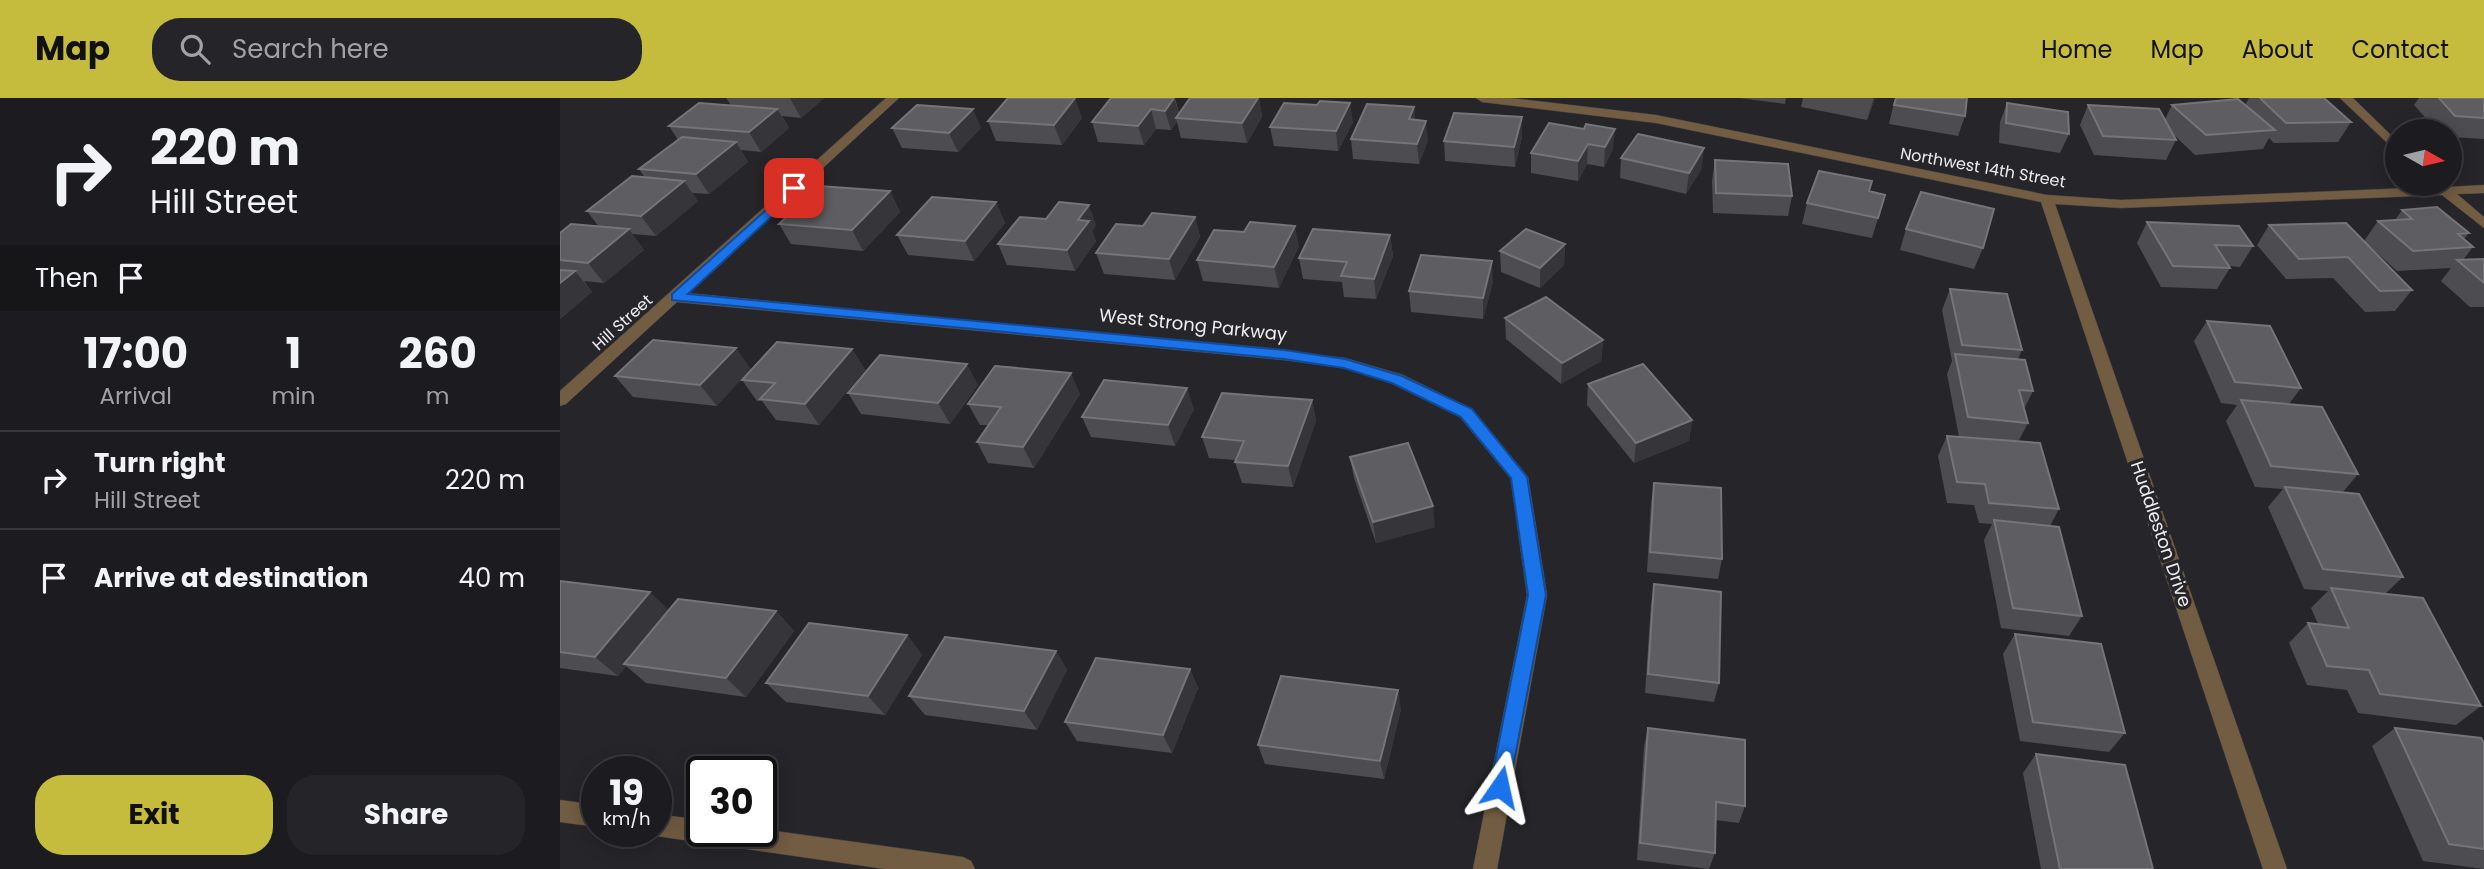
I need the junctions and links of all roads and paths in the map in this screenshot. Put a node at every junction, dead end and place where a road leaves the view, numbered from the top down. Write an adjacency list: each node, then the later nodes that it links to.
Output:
1 (892, 98): 11 (street, Hill Street)
2 (1482, 98): 9 (street, Northwest 14th Street)
3 (2346, 98): 4 (street)
4 (2385, 136)
5 (2462, 188): 6 (street, Northwest 14th Street)
6 (2484, 189)
7 (2385, 190): 9 (street, Northwest 14th Street)
8 (2451, 196): 10 (street)
9 (2047, 199): 18 (street, Huddleston Drive)
10 (2484, 224)
11 (677, 297): 12 (street, Hill Street); 17 (street, West Strong Parkway)
12 (560, 400)
13 (560, 811): 14 (street)
14 (581, 814)
15 (777, 842): 16 (street)
16 (963, 869)
17 (1485, 869)
18 (2275, 869)

